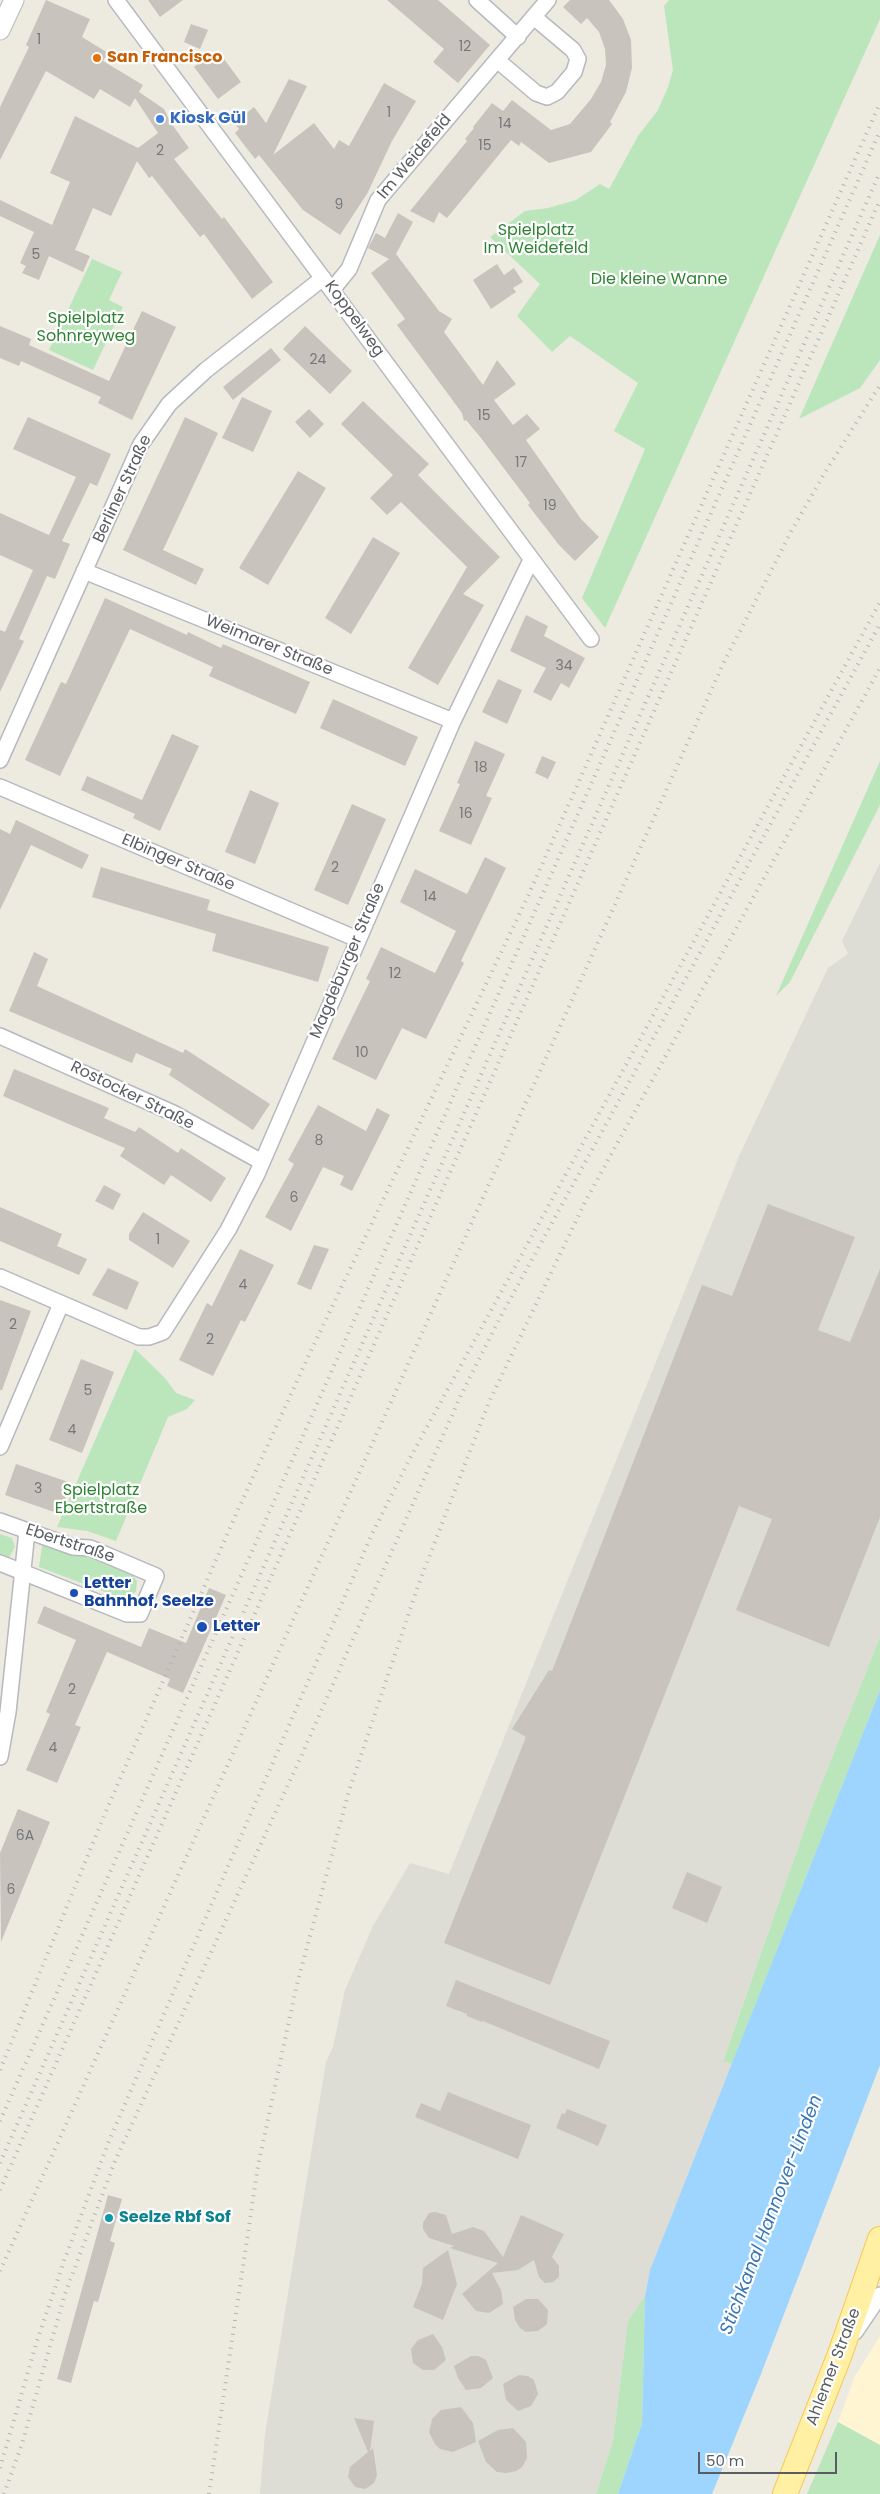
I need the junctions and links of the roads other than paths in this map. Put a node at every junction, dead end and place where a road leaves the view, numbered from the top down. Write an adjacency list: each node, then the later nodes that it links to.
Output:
1 (14, 0): 6 (street)
2 (116, 0): 9 (street, Koppelweg)
3 (477, 0): 7 (street)
4 (548, 0): 5 (street, Im Weidefeld)
5 (535, 18): 7 (street, Im Weidefeld); 8 (street)
6 (0, 30)
7 (518, 37): 8 (street, Im Weidefeld)
8 (498, 60): 9 (street, Im Weidefeld)
9 (328, 284): 10 (street, Koppelweg); 11 (street, Berliner Straße)
10 (531, 560): 12 (street, Koppelweg); 13 (street, Magdeburger Straße)
11 (84, 571): 13 (street, Weimarer Straße); 14 (street, Berliner Straße)
12 (591, 639)
13 (453, 721): 16 (street, Magdeburger Straße)
14 (0, 760)
15 (0, 787): 16 (street, Elbinger Straße)
16 (357, 939): 18 (street, Magdeburger Straße)
17 (0, 1036): 18 (street, Rostocker Straße)
18 (262, 1162): 20 (street, Magdeburger Straße)
19 (0, 1276): 20 (street)
20 (61, 1304): 21 (street)
21 (0, 1447)
22 (0, 1522): 23 (street, Ebertstraße)
23 (27, 1531): 25 (street); 25 (street, Ebertstraße)
24 (0, 1563): 25 (street, Ebertstraße)
25 (22, 1571): 26 (street)
26 (0, 1757)
27 (880, 2239): 29 (main road, Ahlemer Straße)
28 (880, 2295): 29 (street)
29 (840, 2354): 30 (main road, Ahlemer Straße)
30 (785, 2494)

